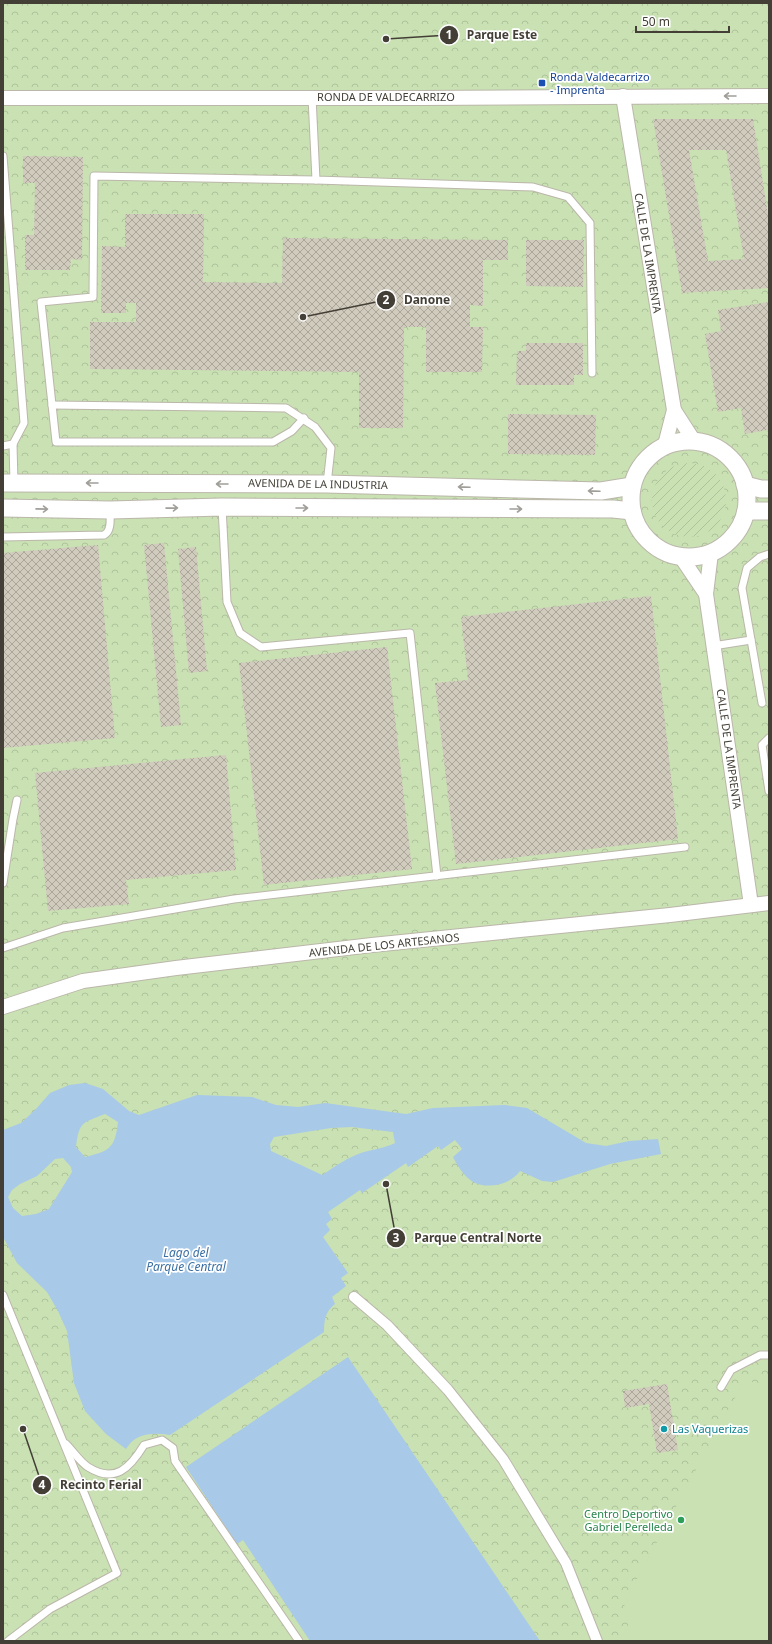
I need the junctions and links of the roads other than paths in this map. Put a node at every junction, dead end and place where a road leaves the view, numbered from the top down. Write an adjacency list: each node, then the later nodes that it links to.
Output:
1 (623, 96): 2 (street, RONDA DE VALDECARRIZO, one-way to 1); 3 (street, RONDA DE VALDECARRIZO); 9 (street, CALLE DE LA IMPRENTA)
2 (769, 96)
3 (312, 97): 4 (street, RONDA DE VALDECARRIZO); 6 (lane)
4 (3, 98)
5 (3, 156): 12 (lane)
6 (316, 180): 7 (lane); 8 (lane)
7 (592, 373)
8 (52, 405): 10 (lane); 10 (lane)
9 (674, 410): 11 (street, CALLE DE LA IMPRENTA); 13 (street, CALLE DE LA IMPRENTA)
10 (304, 418): 16 (lane)
11 (694, 441): 13 (street); 17 (street)
12 (13, 444): 14 (lane); 15 (lane)
13 (665, 445): 18 (street)
14 (3, 446)
15 (8, 483): 16 (street, AVENIDA DE LA INDUSTRIA, one-way to 15)
16 (326, 484): 18 (street, AVENIDA DE LA INDUSTRIA, one-way to 16)
17 (745, 485): 19 (street); 23 (street)
18 (632, 486): 25 (street)
19 (769, 489)
20 (222, 507): 22 (street, AVENIDA DE LA INDUSTRIA, one-way to 20); 25 (street, AVENIDA DE LA INDUSTRIA, one-way to 25); 38 (lane)
21 (3, 508): 22 (street, AVENIDA DE LA INDUSTRIA, one-way to 22)
22 (110, 510): 26 (lane)
23 (746, 511): 24 (street); 27 (street)
24 (769, 511)
25 (632, 512): 29 (street)
26 (3, 537)
27 (711, 552): 29 (street); 30 (street, CALLE DE LA IMPRENTA)
28 (769, 554): 31 (lane)
29 (681, 557): 30 (street, CALLE DE LA IMPRENTA)
30 (706, 594): 32 (street, CALLE DE LA IMPRENTA)
31 (750, 640): 32 (lane); 33 (lane)
32 (713, 646): 41 (street, CALLE DE LA IMPRENTA)
33 (762, 703)
34 (769, 738): 35 (lane)
35 (769, 791)
36 (17, 800): 39 (lane)
37 (685, 847): 38 (lane)
38 (437, 876): 42 (lane)
39 (3, 884)
40 (769, 903): 41 (street, AVENIDA DE LOS ARTESANOS)
41 (751, 905): 43 (street, AVENIDA DE LOS ARTESANOS)
42 (3, 948)
43 (3, 1007)
44 (3, 1295): 48 (lane)
45 (354, 1297): 51 (street)
46 (769, 1355): 47 (lane)
47 (721, 1387)
48 (62, 1440): 49 (lane); 50 (lane)
49 (8, 1641)
50 (299, 1641)
51 (597, 1641)

